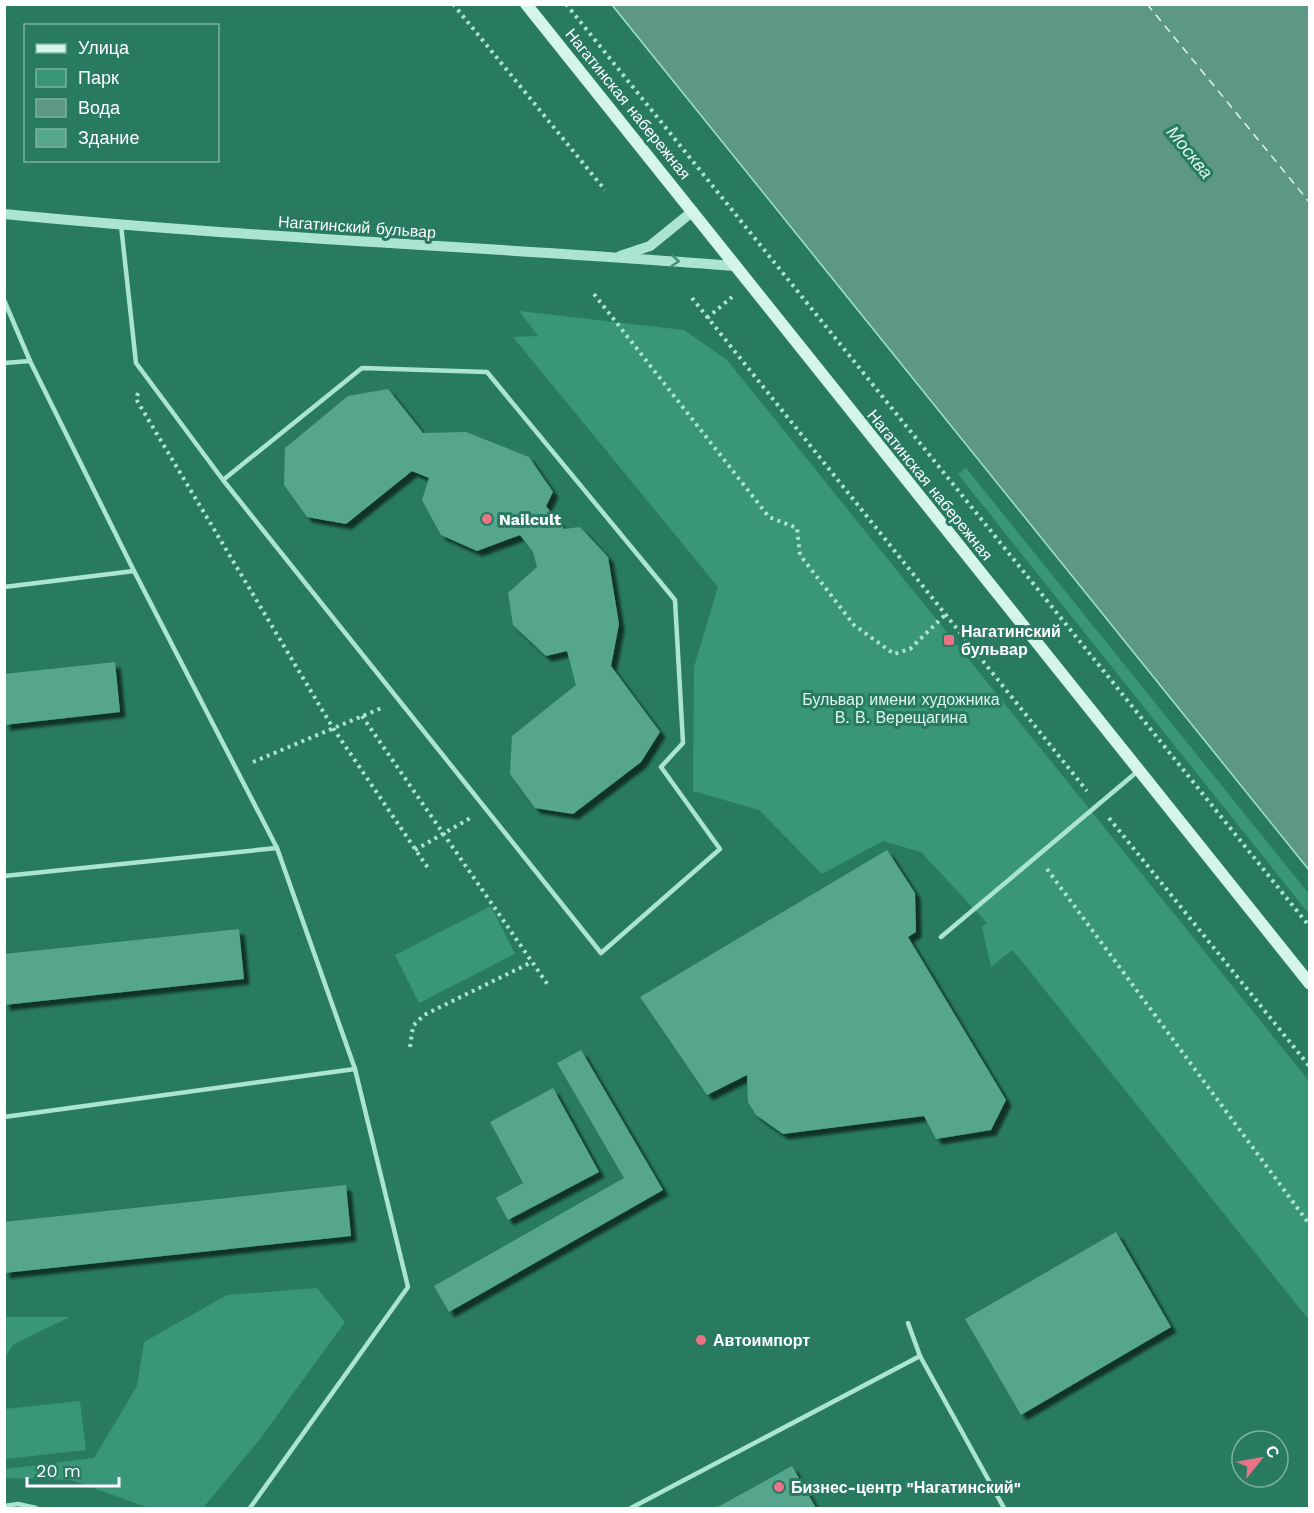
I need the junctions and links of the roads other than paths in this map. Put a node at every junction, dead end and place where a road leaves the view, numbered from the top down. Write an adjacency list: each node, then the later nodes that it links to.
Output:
1 (526, 4): 2 (main road, Нагатинская набережная)
2 (693, 211): 5 (street, Нагатинский бульвар); 6 (main road, Нагатинская набережная)
3 (4, 214): 4 (street, Нагатинский бульвар)
4 (121, 225): 5 (street, Нагатинский бульвар); 10 (lane)
5 (616, 258): 6 (street, one-way to 6)
6 (735, 266): 13 (main road, Нагатинская набережная)
7 (4, 300): 8 (lane)
8 (30, 361): 9 (lane); 11 (lane)
9 (4, 363)
10 (223, 480): 10 (lane)
11 (134, 571): 12 (lane); 14 (lane)
12 (4, 587)
13 (1138, 771): 16 (lane); 17 (main road, Нагатинская набережная)
14 (277, 848): 15 (lane); 18 (lane)
15 (4, 876)
16 (941, 937)
17 (1310, 984)
18 (355, 1069): 19 (lane); 24 (lane)
19 (4, 1117)
20 (908, 1323): 21 (lane)
21 (920, 1356): 25 (lane); 26 (lane)
22 (4, 1506): 23 (lane)
23 (36, 1509)
24 (250, 1509)
25 (631, 1509)
26 (1004, 1509)

